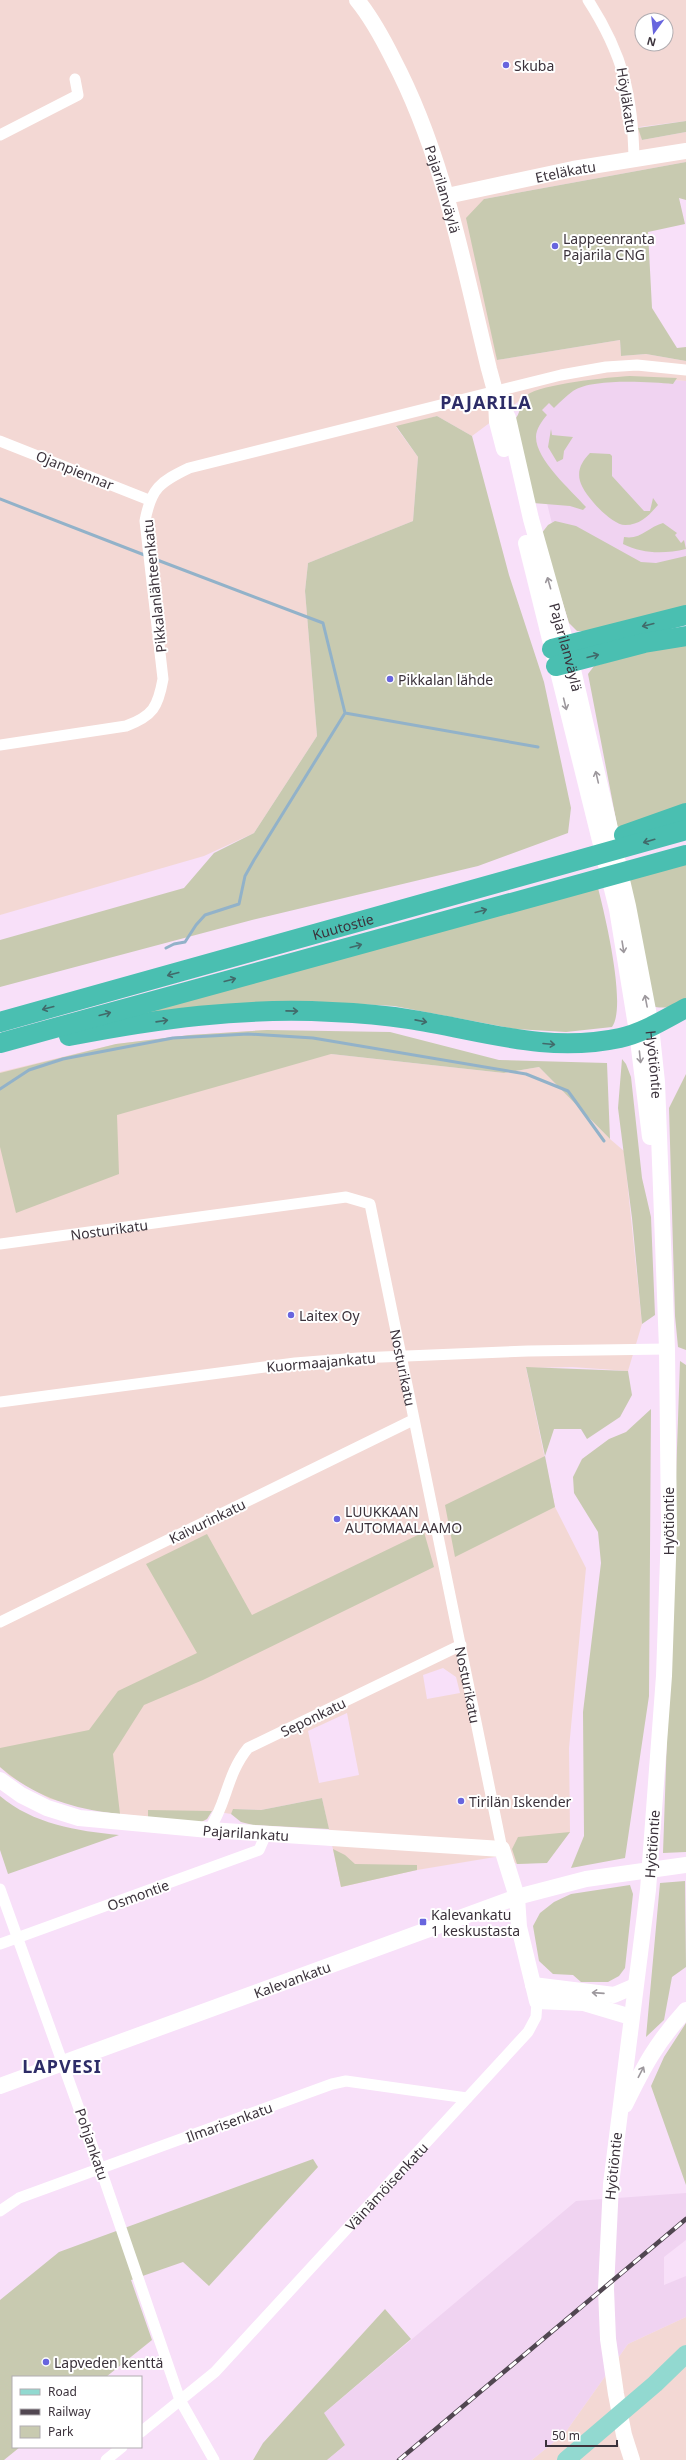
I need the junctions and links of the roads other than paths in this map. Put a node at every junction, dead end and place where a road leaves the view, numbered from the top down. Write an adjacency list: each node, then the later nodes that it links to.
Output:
1 (356, 0): 7 (main road, Pajarilanväylä)
2 (588, 0): 6 (street, Höyläkatu)
3 (75, 79): 4 (street)
4 (0, 135)
5 (686, 151): 6 (main road, Eteläkatu)
6 (634, 160): 7 (main road, Eteläkatu)
7 (447, 196): 9 (main road, Pajarilanväylä)
8 (686, 370): 9 (street, Pikkalanlähteenkatu)
9 (495, 391): 11 (street, Pikkalanlähteenkatu); 14 (main road, Pajarilanväylä)
10 (0, 441): 11 (street, Ojanpiennar)
11 (149, 500): 15 (street, Pikkalanlähteenkatu)
12 (686, 615): 14 (highway, one-way to 14)
13 (686, 636): 14 (highway, one-way to 13)
14 (561, 655): 19 (main road, Pajarilanväylä)
15 (0, 745)
16 (686, 813): 20 (highway)
17 (686, 830): 20 (highway, Kuutostie, one-way to 20)
18 (686, 855): 24 (highway, Kuutostie, one-way to 18)
19 (623, 907): 23 (main road, Hyötiöntie)
20 (202, 966): 22 (highway, Kuutostie, one-way to 22)
21 (686, 1008): 23 (highway)
22 (0, 1022)
23 (644, 1029): 25 (highway, one-way to 23); 27 (main road, Hyötiöntie)
24 (0, 1043)
25 (0, 1049)
26 (0, 1244): 28 (street, Nosturikatu)
27 (667, 1349): 28 (street, Kuormaajankatu); 43 (main road, Hyötiöntie)
28 (403, 1357): 29 (street, Kuormaajankatu); 30 (street, Nosturikatu)
29 (0, 1402)
30 (413, 1420): 31 (street, Kaivurinkatu); 32 (street, Nosturikatu)
31 (0, 1622)
32 (461, 1645): 34 (street, Seponkatu); 36 (street, Nosturikatu)
33 (0, 1780): 34 (main road, Pajarilankatu)
34 (209, 1830): 35 (main road, Pajarilankatu)
35 (266, 1834): 36 (main road, Pajarilankatu); 40 (street, Osmontie)
36 (502, 1849): 39 (main road, Nosturikatu)
37 (686, 1865): 39 (main road, Kalevankatu)
38 (0, 1889): 40 (street, Pohjankatu)
39 (517, 1897): 42 (main road, Väinämöisenkatu); 47 (main road, Kalevankatu)
40 (18, 1938): 41 (street, Osmontie); 47 (street, Pohjankatu)
41 (0, 1944)
42 (533, 1985): 43 (main road, one-way to 42); 44 (main road, Väinämöisenkatu)
43 (635, 1986): 46 (main road, Hyötiöntie)
44 (537, 2002): 46 (main road); 49 (street, Väinämöisenkatu)
45 (686, 2010): 50 (main road, one-way to 45)
46 (631, 2017): 50 (main road, Hyötiöntie)
47 (63, 2063): 48 (main road, Kalevankatu); 51 (street, Pohjankatu)
48 (0, 2086)
49 (467, 2098): 51 (street, Ilmarisenkatu); 54 (street, Väinämöisenkatu)
50 (618, 2120): 60 (main road, Hyötiöntie)
51 (101, 2170): 52 (street, Ilmarisenkatu); 54 (street, Pohjankatu)
52 (0, 2211)
53 (686, 2354): 57 (main road)
54 (180, 2400): 55 (street, Väinämöisenkatu); 59 (street, Pohjankatu)
55 (142, 2431)
56 (121, 2448): 58 (street)
57 (566, 2458)
58 (106, 2460)
59 (214, 2460)
60 (632, 2460)

